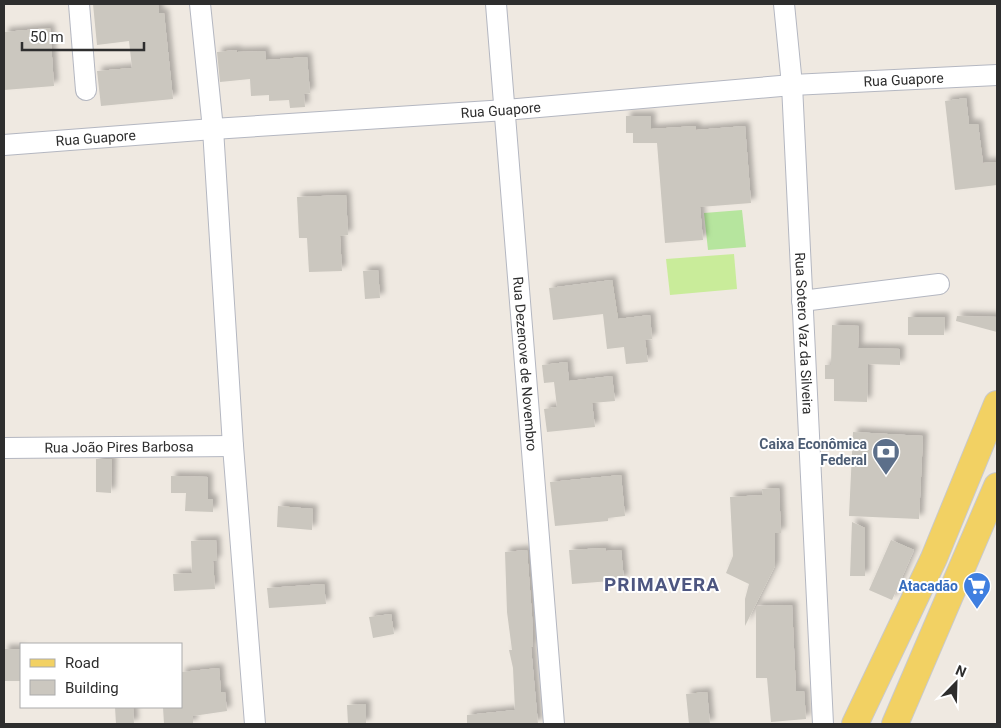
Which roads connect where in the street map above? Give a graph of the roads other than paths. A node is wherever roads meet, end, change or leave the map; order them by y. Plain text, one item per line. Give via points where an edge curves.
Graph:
1 (78, 4) edge
2 (200, 4) edge
3 (496, 4) edge
4 (784, 4) edge
5 (997, 74) edge
6 (792, 85) junction
7 (86, 90) dead end
8 (506, 110) junction
9 (213, 129) junction
10 (4, 145) edge
11 (939, 284) dead end
12 (802, 301) junction
13 (997, 404) edge
14 (233, 446) junction
15 (4, 448) edge
16 (997, 486) edge
17 (255, 724) edge
18 (554, 724) edge
19 (823, 724) edge
20 (855, 724) edge
21 (895, 724) edge

1 - 7 street
2 - 9 street
3 - 8 street, Rua Dezenove de Novembro
4 - 6 street, Rua Sotero Vaz da Silveira
5 - 6 street, Rua Guapore
6 - 8 street, Rua Guapore
6 - 12 street, Rua Sotero Vaz da Silveira
8 - 9 street, Rua Guapore
8 - 18 street, Rua Dezenove de Novembro
9 - 10 street, Rua Guapore
9 - 14 street
11 - 12 street
12 - 19 street, Rua Sotero Vaz da Silveira
13 - 20 main road via 934,558
14 - 15 street, Rua João Pires Barbosa
14 - 17 street
16 - 21 main road

